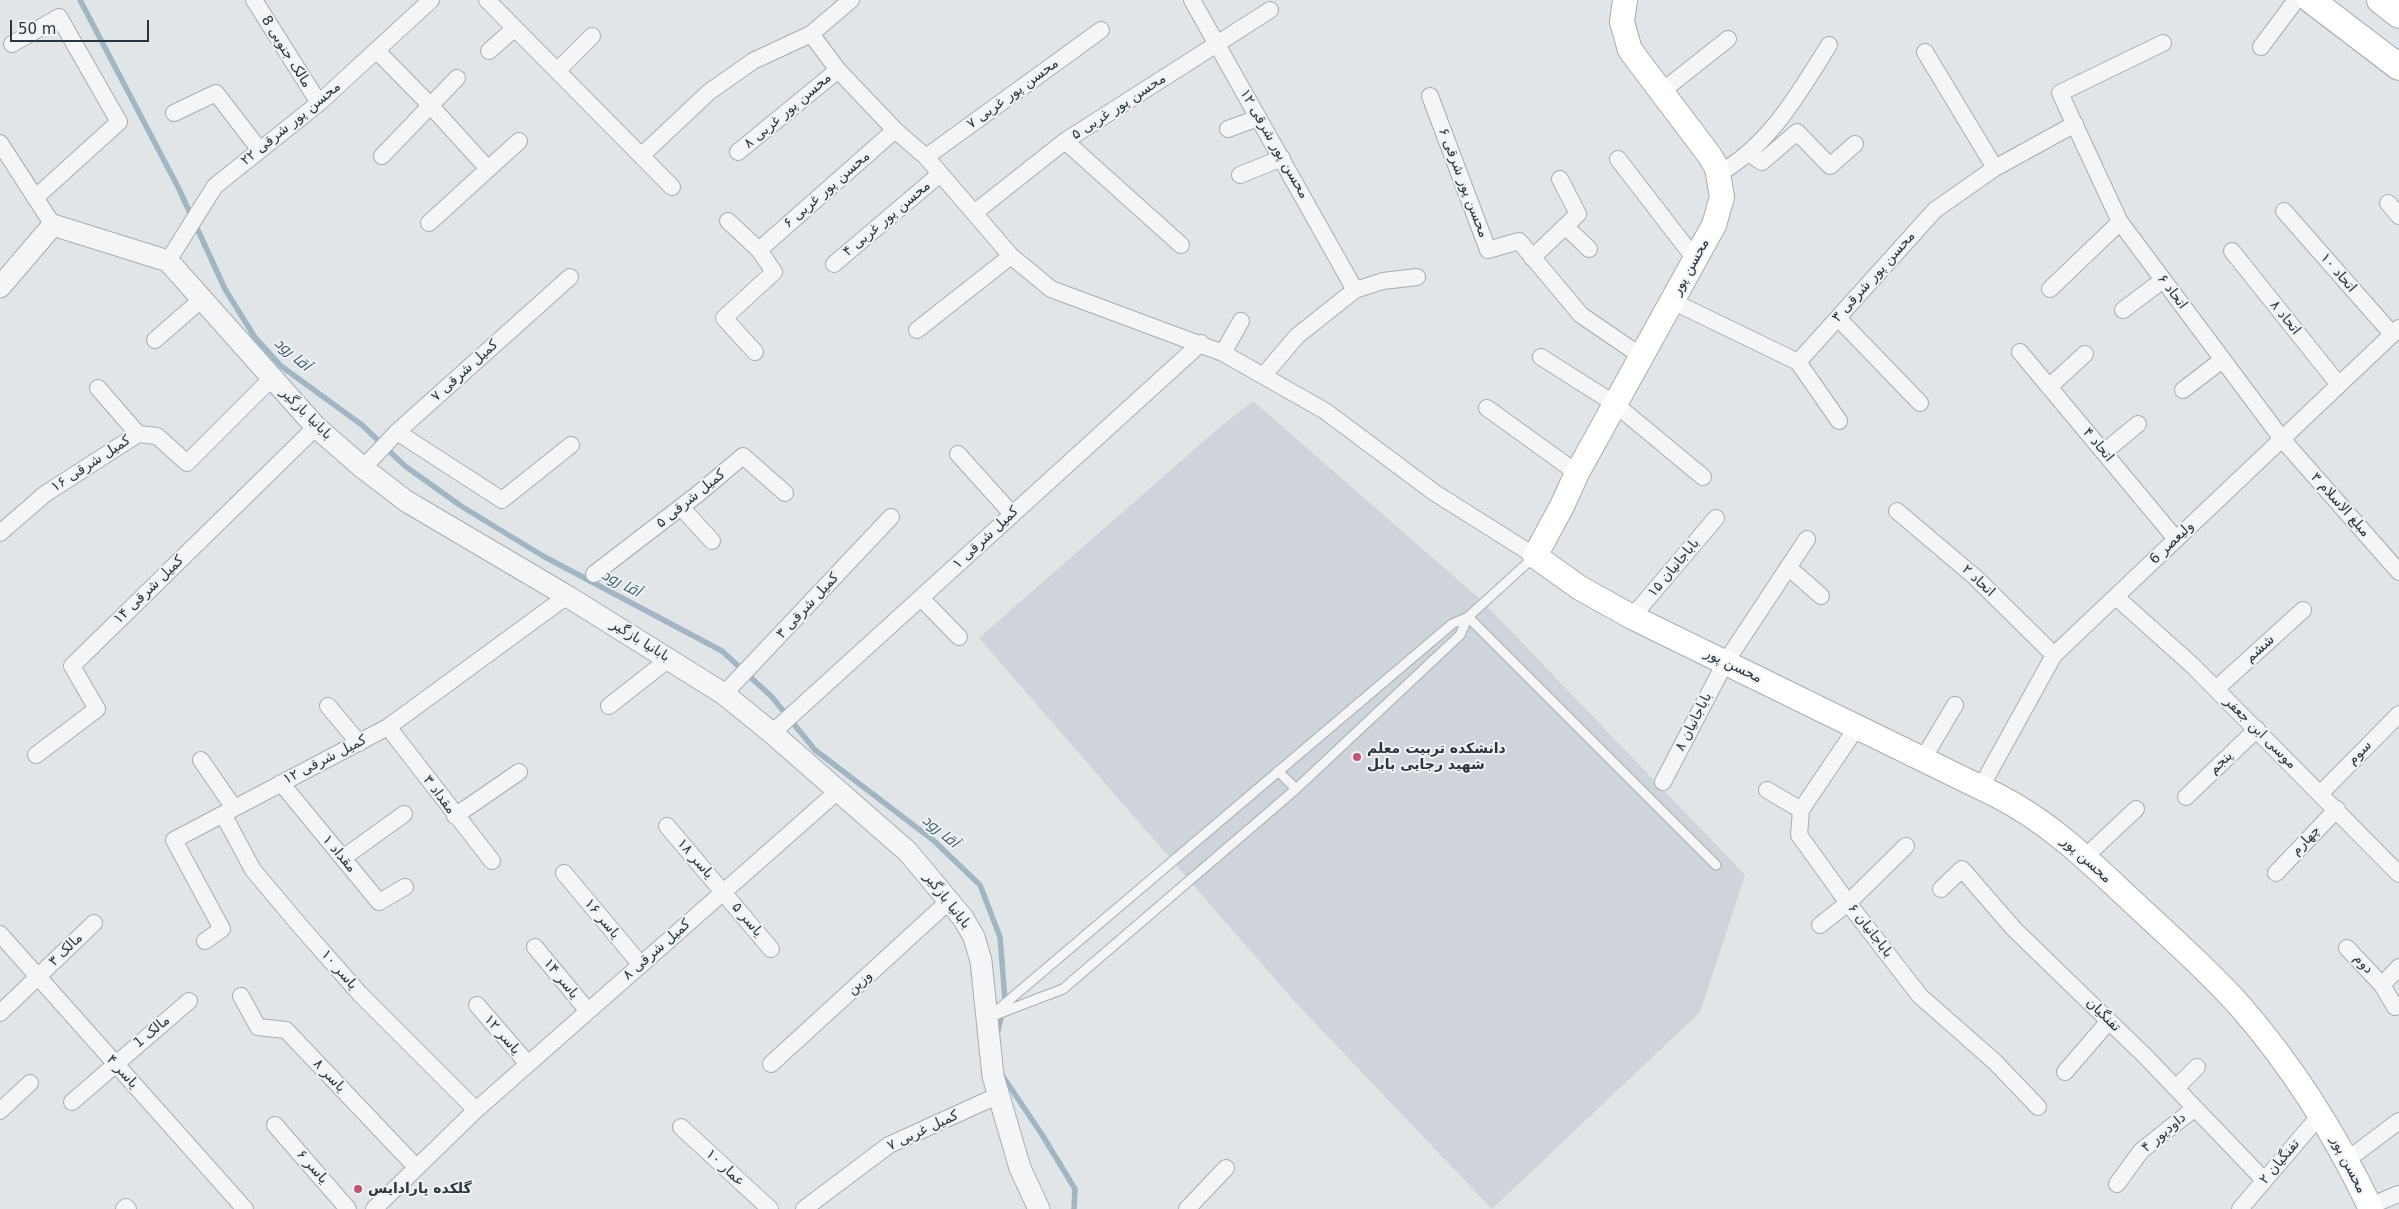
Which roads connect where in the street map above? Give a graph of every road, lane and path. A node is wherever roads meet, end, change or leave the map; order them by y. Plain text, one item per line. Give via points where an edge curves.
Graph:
1 (254, 0) edge
2 (431, 0) edge
3 (487, 0) edge
4 (851, 0) edge
5 (1192, 0) edge
6 (2296, 0) edge
7 (2311, 0) edge
8 (2380, 0) edge
9 (1622, 3) edge
10 (1270, 10) dead end
11 (2399, 14) edge
12 (515, 28) junction
13 (1101, 30) dead end
14 (811, 34) junction
15 (592, 36) dead end
16 (1728, 39) dead end
17 (2163, 43) dead end
18 (12, 44) dead end
19 (1218, 44) junction
20 (1829, 45) dead end
21 (2261, 47) dead end
22 (377, 51) junction
23 (489, 51) dead end
24 (1926, 52) dead end
25 (2399, 67) edge
26 (838, 70) junction
27 (557, 71) junction
28 (457, 78) dead end
29 (1661, 92) junction
30 (1430, 96) dead end
31 (318, 103) junction
32 (430, 105) junction
33 (174, 114) dead end
34 (1258, 118) junction
35 (2075, 124) junction
36 (1228, 129) dead end
37 (895, 130) junction
38 (519, 141) dead end
39 (1065, 141) junction
40 (0, 143) edge
41 (1855, 144) dead end
42 (259, 149) junction
43 (738, 152) dead end
44 (1750, 154) junction
45 (382, 156) dead end
46 (641, 156) junction
47 (926, 157) junction
48 (5, 158) edge
49 (1282, 158) junction
50 (1618, 158) dead end
51 (1995, 168) junction
52 (488, 169) junction
53 (940, 174) junction
54 (1718, 174) junction
55 (1240, 175) dead end
56 (1560, 179) dead end
57 (672, 188) dead end
58 (35, 198) junction
59 (2388, 203) dead end
60 (2284, 211) dead end
61 (974, 213) junction
62 (2399, 216) edge
63 (728, 221) dead end
64 (2120, 222) junction
65 (429, 223) dead end
66 (53, 225) junction
67 (1565, 226) junction
68 (1181, 245) dead end
69 (1589, 249) dead end
70 (759, 250) junction
71 (2232, 251) dead end
72 (1011, 256) junction
73 (1532, 258) junction
74 (1695, 259) junction
75 (168, 261) junction
76 (834, 264) dead end
77 (570, 277) dead end
78 (1417, 277) dead end
79 (2163, 280) junction
80 (0, 287) edge
81 (1356, 290) junction
82 (2050, 290) dead end
83 (202, 299) junction
84 (1672, 301) junction
85 (2123, 310) dead end
86 (1838, 318) junction
87 (1241, 322) dead end
88 (918, 330) dead end
89 (2395, 331) edge
90 (155, 340) dead end
91 (1201, 344) junction
92 (755, 352) dead end
93 (2020, 352) dead end
94 (1223, 353) junction
95 (2085, 354) dead end
96 (1641, 356) junction
97 (1541, 357) dead end
98 (2222, 360) junction
99 (1798, 362) junction
100 (1263, 376) junction
101 (272, 378) junction
102 (2339, 385) junction
103 (2049, 387) junction
104 (98, 388) dead end
105 (2183, 390) dead end
106 (1920, 403) dead end
107 (1615, 404) junction
108 (1487, 408) dead end
109 (1839, 421) dead end
110 (2138, 424) dead end
111 (316, 427) junction
112 (138, 434) junction
113 (392, 437) junction
114 (2282, 439) junction
115 (570, 445) dead end
116 (2104, 452) junction
117 (958, 454) dead end
118 (370, 460) junction
119 (1576, 473) junction
120 (1703, 477) dead end
121 (785, 493) dead end
122 (681, 507) junction
123 (1897, 511) dead end
124 (1012, 514) junction
125 (891, 517) dead end
126 (1716, 518) dead end
127 (0, 534) edge
128 (1807, 539) dead end
129 (2176, 539) junction
130 (712, 541) dead end
131 (1535, 556) junction
132 (2396, 561) edge
133 (1788, 567) junction
134 (594, 574) dead end
135 (567, 596) junction
136 (1821, 596) dead end
137 (2116, 597) junction
138 (921, 598) junction
139 (2303, 610) dead end
140 (1468, 617) junction
141 (1632, 617) junction
142 (959, 637) dead end
143 (2054, 655) junction
144 (669, 658) junction
145 (1725, 662) junction
146 (2216, 689) junction
147 (724, 694) junction
148 (1955, 705) dead end
149 (328, 706) dead end
150 (609, 706) dead end
151 (2399, 714) edge
152 (1857, 727) junction
153 (388, 728) junction
154 (2256, 729) junction
155 (772, 733) junction
156 (359, 744) junction
157 (36, 755) dead end
158 (1923, 759) junction
159 (201, 760) dead end
160 (1278, 771) junction
161 (519, 772) dead end
162 (1663, 782) dead end
163 (281, 783) junction
164 (1981, 787) junction
165 (1296, 789) junction
166 (1767, 790) dead end
167 (838, 791) junction
168 (2321, 793) junction
169 (2186, 797) dead end
170 (2136, 809) dead end
171 (2337, 809) junction
172 (1801, 810) junction
173 (229, 811) junction
174 (404, 814) dead end
175 (455, 816) junction
176 (667, 826) dead end
177 (1906, 846) dead end
178 (2085, 857) junction
179 (342, 858) junction
180 (492, 861) dead end
181 (1716, 866) dead end
182 (564, 873) dead end
183 (2276, 873) dead end
184 (2399, 874) edge
185 (405, 887) dead end
186 (1942, 888) dead end
187 (724, 892) junction
188 (949, 901) junction
189 (1848, 903) junction
190 (94, 923) dead end
191 (1820, 925) dead end
192 (0, 934) edge
193 (205, 942) dead end
194 (535, 947) dead end
195 (2347, 948) dead end
196 (771, 949) dead end
197 (640, 965) junction
198 (2399, 967) edge
199 (38, 977) junction
200 (2382, 984) junction
201 (241, 996) dead end
202 (189, 1001) dead end
203 (477, 1005) dead end
204 (2395, 1007) dead end
205 (588, 1011) junction
206 (0, 1013) edge
207 (988, 1018) junction
208 (2109, 1021) junction
209 (115, 1064) junction
210 (528, 1064) junction
211 (771, 1064) dead end
212 (2197, 1066) dead end
213 (2065, 1072) dead end
214 (30, 1083) dead end
215 (2176, 1088) junction
216 (998, 1095) junction
217 (72, 1102) dead end
218 (2038, 1107) dead end
219 (2195, 1108) junction
220 (476, 1110) junction
221 (0, 1111) edge
222 (2321, 1114) junction
223 (2399, 1121) edge
224 (275, 1125) dead end
225 (681, 1128) dead end
226 (2347, 1160) junction
227 (416, 1167) junction
228 (1226, 1168) dead end
229 (2264, 1180) junction
230 (2117, 1184) dead end
231 (2398, 1194) edge
232 (2370, 1208) edge
233 (245, 1209) edge
234 (348, 1209) edge
235 (374, 1209) edge
236 (770, 1209) edge
237 (804, 1209) edge
238 (1039, 1209) edge
239 (1187, 1209) edge
240 (2240, 1209) edge

1 - 31 street, مالک جنوبی 8
2 - 22 street, محسن پور شرقی ۲۲
3 - 12 street
4 - 14 street
5 - 19 street, محسن پور شرقی ۱۲
6 - 21 street
7 - 25 main road
8 - 11 main road
9 - 29 main road, محسن پور via 1630,50
10 - 19 street, محسن پور غربی ۵
12 - 23 street
12 - 27 street
13 - 47 street, محسن پور غربی ۷
14 - 26 street
14 - 46 street via 753,61 710,92
15 - 27 street
16 - 29 street
17 - 35 street, اتحاد ۶ via 2060,93
18 - 58 street via 59,17 118,122
19 - 34 street, محسن پور شرقی ۱۲
19 - 39 street, محسن پور غربی ۵
20 - 44 street via 1788,111
22 - 31 street, محسن پور شرقی ۲۲
22 - 32 street
24 - 51 street
26 - 37 street
26 - 43 street, محسن پور غربی ۸
27 - 46 street
28 - 32 street
29 - 54 main road, محسن پور via 1710,156
30 - 73 street, محسن پور شرقی ۶ via 1488,250 1519,241
31 - 42 street, محسن پور شرقی ۲۲
32 - 45 street
32 - 52 street
33 - 42 street via 216,92
34 - 36 street
34 - 49 street, محسن پور شرقی ۱۲
35 - 51 street, محسن پور شرقی ۳
35 - 64 street, اتحاد ۶
37 - 47 street
37 - 70 street, محسن پور غربی ۶
38 - 52 street
39 - 61 street, محسن پور غربی ۵
39 - 68 street
40 - 48 street
41 - 44 street via 1830,166 1797,132 1762,162
42 - 75 street, محسن پور شرقی ۲۲ via 216,186
44 - 54 street
46 - 57 street
47 - 53 street
48 - 58 street
49 - 55 street
49 - 81 street, محسن پور شرقی ۱۲
50 - 74 street
51 - 86 street, محسن پور شرقی ۳ via 1935,210
52 - 65 street
53 - 61 street
53 - 76 street, محسن پور غربی ۴
54 - 74 main road, محسن پور via 1722,197 1719,211
56 - 67 street via 1578,214
58 - 66 street
59 - 62 street
60 - 89 street, اتحاد ۱۰
61 - 72 street
63 - 70 street
64 - 79 street, اتحاد ۶
64 - 82 street
66 - 75 street
66 - 80 street
67 - 69 street
67 - 73 street
70 - 92 street via 774,272 724,318
71 - 102 street, اتحاد ۸
72 - 88 street
72 - 91 street via 1051,289
73 - 96 street, محسن پور شرقی ۶ via 1581,315
74 - 84 main road, محسن پور
75 - 83 street, بابانیا بازگیر
77 - 113 street, کمیل شرقی ۷
78 - 81 street via 1383,281
79 - 85 street
79 - 98 street, اتحاد ۶
81 - 100 street via 1297,336
83 - 90 street
83 - 101 street, بابانیا بازگیر
84 - 96 main road, محسن پور
84 - 99 street
86 - 99 street, محسن پور شرقی ۳
86 - 106 street
87 - 94 street
89 - 102 street, ولیعصر 6
91 - 94 street
91 - 124 street, کمیل شرقی ۱
93 - 103 street, اتحاد ۴
94 - 100 street
95 - 103 street
96 - 107 main road, محسن پور
97 - 107 street
98 - 105 street
98 - 114 street, اتحاد ۶
99 - 109 street
100 - 131 street via 1325,411 1434,493
101 - 111 street, بابانیا بازگیر
101 - 112 street, کمیل شرقی ۱۶ via 187,463 157,436
102 - 114 street, ولیعصر 6
103 - 116 street, اتحاد ۴
104 - 112 street
107 - 119 main road, محسن پور
107 - 120 street
108 - 119 street
110 - 116 street
111 - 118 street, بابانیا بازگیر
111 - 157 street, کمیل شرقی ۱۴ via 72,666 97,709
112 - 127 street, کمیل شرقی ۱۶ via 45,494
113 - 115 street via 502,500
113 - 118 street, کمیل شرقی ۷
114 - 129 street, ولیعصر 6
114 - 132 street, مبلغ الاسلام ۳
116 - 129 street, اتحاد ۴
117 - 124 street
118 - 135 street, بابانیا بازگیر via 406,501
119 - 131 main road, محسن پور
121 - 122 street, کمیل شرقی ۵ via 743,456
122 - 130 street
122 - 134 street, کمیل شرقی ۵
123 - 143 street, اتحاد ۲ via 1975,577
124 - 138 street, کمیل شرقی ۱
125 - 147 street, کمیل شرقی ۳
126 - 141 street, باباجانیان ۱۵
128 - 133 street, باباجانیان ۸
129 - 137 street, ولیعصر 6
131 - 140 lane
131 - 141 main road, محسن پور via 1574,584
133 - 136 street
133 - 145 street, باباجانیان ۸
135 - 144 street, بابانیا بازگیر
135 - 153 street, کمیل شرقی ۱۲
137 - 143 street, ولیعصر 6
137 - 146 street, موسی ابن جعفر
138 - 142 street
138 - 155 street, کمیل شرقی ۱
139 - 146 street, ششم
140 - 160 lane via 1452,624
140 - 165 lane via 1460,634
140 - 181 lane
141 - 145 main road, محسن پور
143 - 164 street, ولیعصر 6
144 - 147 street, بابانیا بازگیر
144 - 150 street
145 - 152 main road, محسن پور
145 - 162 street, باباجانیان ۸
146 - 154 street, موسی ابن جعفر
147 - 155 street, بابانیا بازگیر
148 - 158 street
149 - 156 street
151 - 168 street, سوم
152 - 158 main road, محسن پور
152 - 172 street, باباجانیان ۶
153 - 156 street, کمیل شرقی ۱۲
153 - 175 street, مقداد ۳
154 - 168 street, موسی ابن جعفر
154 - 169 street, پنجم
155 - 167 street, بابانیا بازگیر
156 - 163 street, کمیل شرقی ۱۲
158 - 164 main road, محسن پور
159 - 173 street, یاسر ۱۰
160 - 165 lane
160 - 207 lane
161 - 175 street
163 - 173 street, کمیل شرقی ۱۲
163 - 179 street, مقداد ۱
164 - 178 main road, محسن پور via 2033,815
165 - 207 lane via 1063,989
166 - 172 street
167 - 187 street, کمیل شرقی ۸
167 - 188 street, بابانیا بازگیر via 908,852
168 - 171 street, موسی ابن جعفر
170 - 178 street
171 - 183 street, چهارم
171 - 184 street, موسی ابن جعفر
172 - 189 street, باباجانیان ۶ via 1799,835
173 - 193 street, کمیل شرقی ۱۲ via 174,840 222,929
173 - 220 street, یاسر ۱۰ via 253,870 360,994
174 - 179 street
175 - 180 street, مقداد ۳
176 - 187 street, یاسر ۱۸
177 - 189 street
178 - 222 main road, محسن پور via 2240,1006 2276,1049
179 - 185 street, مقداد ۱ via 379,902
182 - 197 street, یاسر ۱۶
186 - 208 street, تفنگیان via 1962,869 2014,929
187 - 196 street, یاسر ۵
187 - 197 street, کمیل شرقی ۸
188 - 207 street, بابانیا بازگیر via 974,937 981,961
188 - 211 street, وزین
189 - 191 street
189 - 218 street, باباجانیان ۶ via 1920,996 1995,1062
190 - 199 street, مالک ۳
192 - 199 street, یاسر ۴
194 - 205 street, یاسر ۱۴
195 - 200 street, دوم
197 - 205 street, کمیل شرقی ۸
198 - 200 street, دوم
199 - 206 street, مالک ۳
199 - 209 street, یاسر ۴
200 - 204 street
201 - 227 street, یاسر ۸ via 258,1027 286,1030
202 - 209 street, مالک 1
203 - 210 street, یاسر ۱۲
205 - 210 street, کمیل شرقی ۸
207 - 216 street, بابانیا بازگیر via 993,1076
208 - 213 street
208 - 215 street, تفنگیان
209 - 217 street, مالک 1
209 - 233 street, یاسر ۴
210 - 220 street, کمیل شرقی ۸
212 - 215 street
214 - 221 street
215 - 219 street, تفنگیان
216 - 237 street, کمیل غربی ۷ via 889,1145
216 - 238 street, بابانیا بازگیر via 1020,1168
219 - 229 street, تفنگیان
219 - 230 street, داودپور ۴ via 2141,1151
220 - 227 street, کمیل شرقی ۸
222 - 226 main road, محسن پور
222 - 229 street, تفنگیان ۲
223 - 226 street
224 - 234 street, یاسر ۶
225 - 236 street, عمار ۱۰
226 - 232 main road, محسن پور
227 - 235 street, کمیل شرقی ۸
228 - 239 street
229 - 240 street, تفنگیان ۲
231 - 232 street

